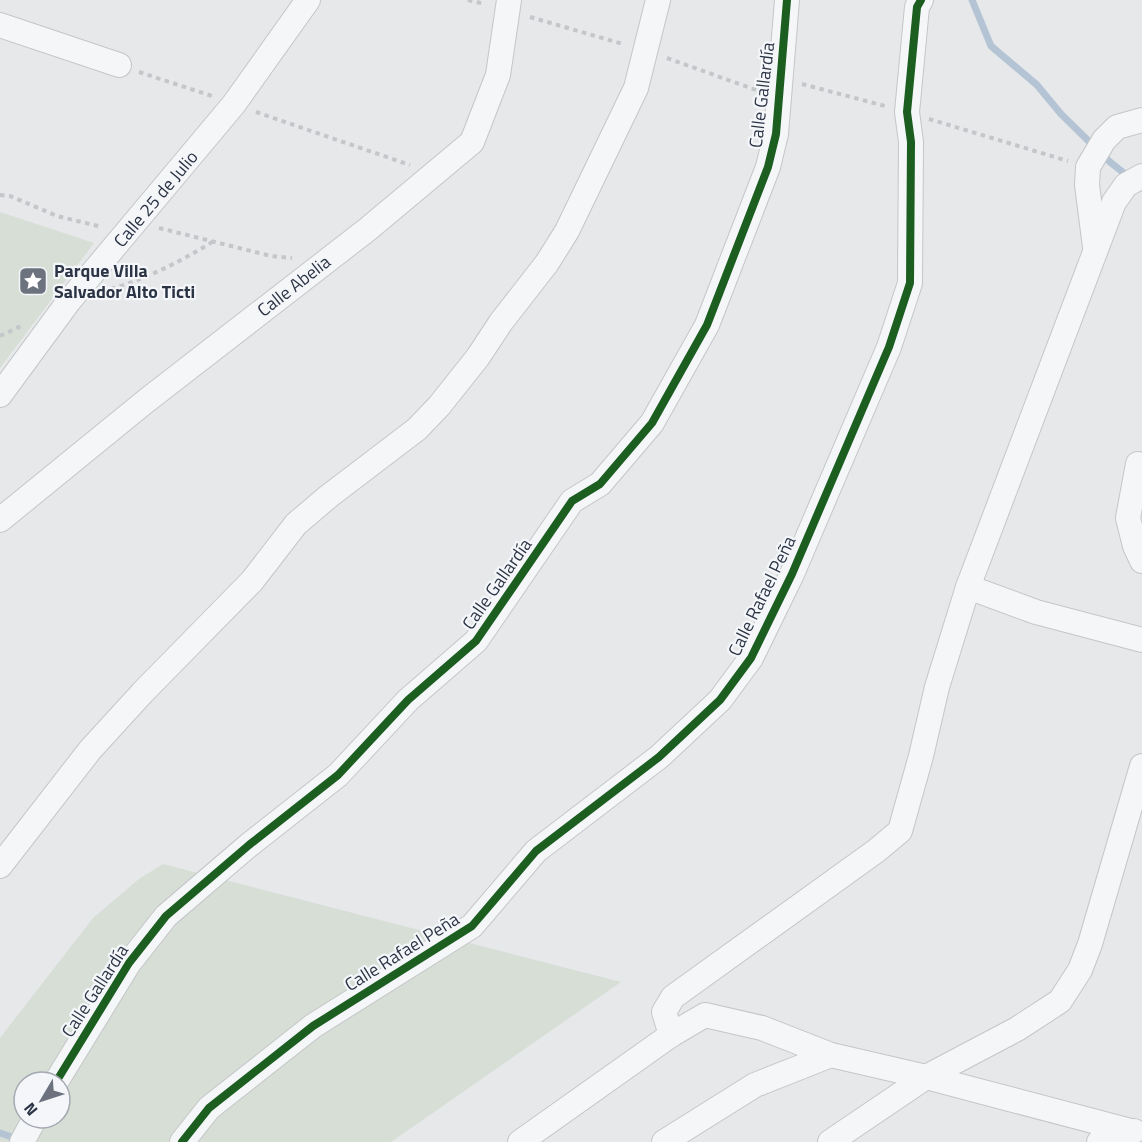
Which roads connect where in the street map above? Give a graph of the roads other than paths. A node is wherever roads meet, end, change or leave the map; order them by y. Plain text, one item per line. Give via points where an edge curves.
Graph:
1 (308, 0) edge
2 (509, 0) edge
3 (658, 0) edge
4 (787, 0) edge
5 (921, 0) edge
6 (0, 25) edge
7 (119, 65) road end
8 (1142, 120) edge
9 (1142, 176) edge
10 (1096, 252) junction
11 (0, 395) edge
12 (1138, 464) dead end
13 (0, 520) edge
14 (1142, 561) edge
15 (968, 587) junction
16 (1142, 640) edge
17 (1142, 766) edge
18 (0, 866) edge
19 (671, 1035) junction
20 (831, 1055) junction
21 (63, 1070) edge
22 (926, 1077) junction
23 (1137, 1131) edge
24 (182, 1142) edge
25 (520, 1142) edge
26 (664, 1142) edge
27 (830, 1142) edge
28 (1099, 1142) edge

1 - 11 street, Calle 25 de Julio via 234,104 69,301
2 - 13 street, Calle Abelia via 498,75 472,142
3 - 18 street via 636,88 567,231 478,357 417,429 296,524 252,581 90,750
4 - 21 street, Calle Gallardía via 776,134 768,167 707,326 652,423 600,484 572,501 476,641 408,700 338,775 166,916 129,963
5 - 24 street, Calle Rafael Peña via 907,112 911,142 910,283 889,347 792,574 751,658 720,700 659,757 536,851 472,926 313,1026 209,1108
6 - 7 street
8 - 10 street via 1117,127 1088,167
9 - 10 street via 1126,185 1114,202
10 - 15 street
12 - 14 street via 1128,518
15 - 16 street via 1036,612
15 - 19 street via 937,687 900,831 674,997 664,1012
17 - 22 street via 1090,944 1080,970 1060,1001 1017,1029
19 - 20 street via 705,1015 762,1028
19 - 25 street
20 - 22 street
20 - 26 street via 755,1085
22 - 23 street
22 - 27 street
23 - 28 street

